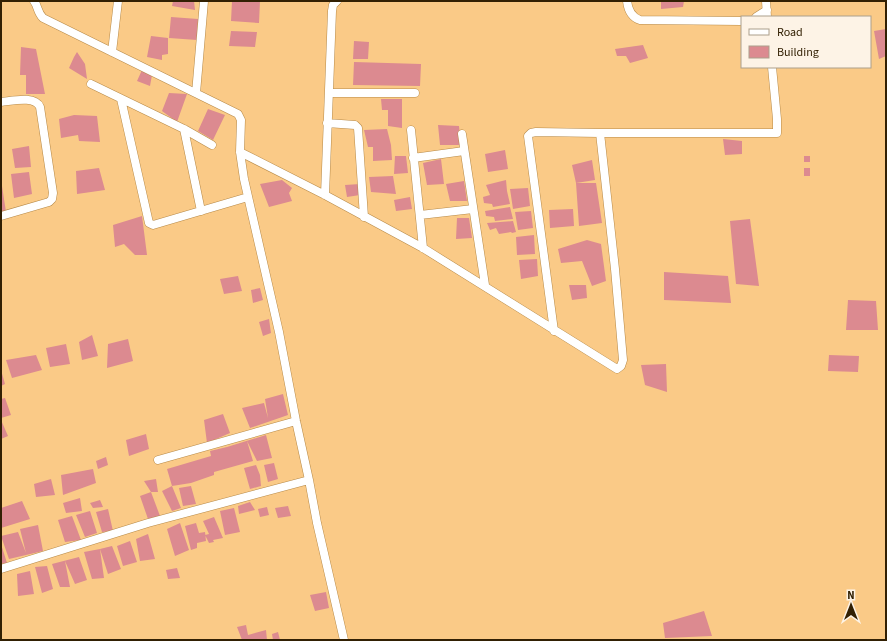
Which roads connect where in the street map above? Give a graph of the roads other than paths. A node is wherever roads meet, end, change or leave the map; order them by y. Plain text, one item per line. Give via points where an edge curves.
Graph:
1 (118, 1) edge
2 (204, 1) edge
3 (336, 1) edge
4 (627, 1) edge
5 (766, 1) edge
6 (35, 2) edge
7 (767, 14) edge
8 (741, 21) edge
9 (112, 52) junction
10 (772, 68) edge
11 (91, 84) dead end
12 (196, 93) junction
13 (328, 93) junction
14 (415, 93) dead end
15 (121, 99) junction
16 (1, 102) edge
17 (327, 122) junction
18 (184, 130) junction
19 (410, 130) dead end
20 (600, 133) junction
21 (462, 134) dead end
22 (212, 145) dead end
23 (464, 151) junction
24 (240, 152) junction
25 (413, 158) junction
26 (325, 195) junction
27 (248, 197) junction
28 (473, 209) junction
29 (201, 211) junction
30 (420, 215) junction
31 (1, 216) edge
32 (364, 217) junction
33 (423, 248) junction
34 (485, 285) junction
35 (554, 330) junction
36 (296, 420) junction
37 (158, 460) dead end
38 (309, 480) junction
39 (1, 569) edge
40 (344, 640) edge

1 - 9 street
2 - 12 street
3 - 13 street via 332,11
4 - 8 street via 631,13 640,20
5 - 7 street
6 - 9 street via 43,18
9 - 12 street
10 - 20 street via 777,133
11 - 15 street
12 - 24 street via 238,114 241,120
13 - 14 street
13 - 17 street
15 - 18 street
15 - 29 street via 149,223 153,225
16 - 31 street via 34,100 38,103 53,193 49,202
17 - 26 street
17 - 32 street via 355,124 358,128
18 - 22 street
18 - 29 street
19 - 25 street
20 - 35 street via 536,132 528,136
20 - 35 street via 616,277 623,360 621,366 617,369
21 - 23 street
23 - 25 street
23 - 28 street
24 - 26 street
24 - 27 street
25 - 30 street
26 - 32 street
27 - 29 street
27 - 36 street
28 - 30 street
28 - 34 street
30 - 33 street
32 - 33 street
33 - 34 street
34 - 35 street
36 - 37 street
36 - 38 street
38 - 39 street via 148,523
38 - 40 street

